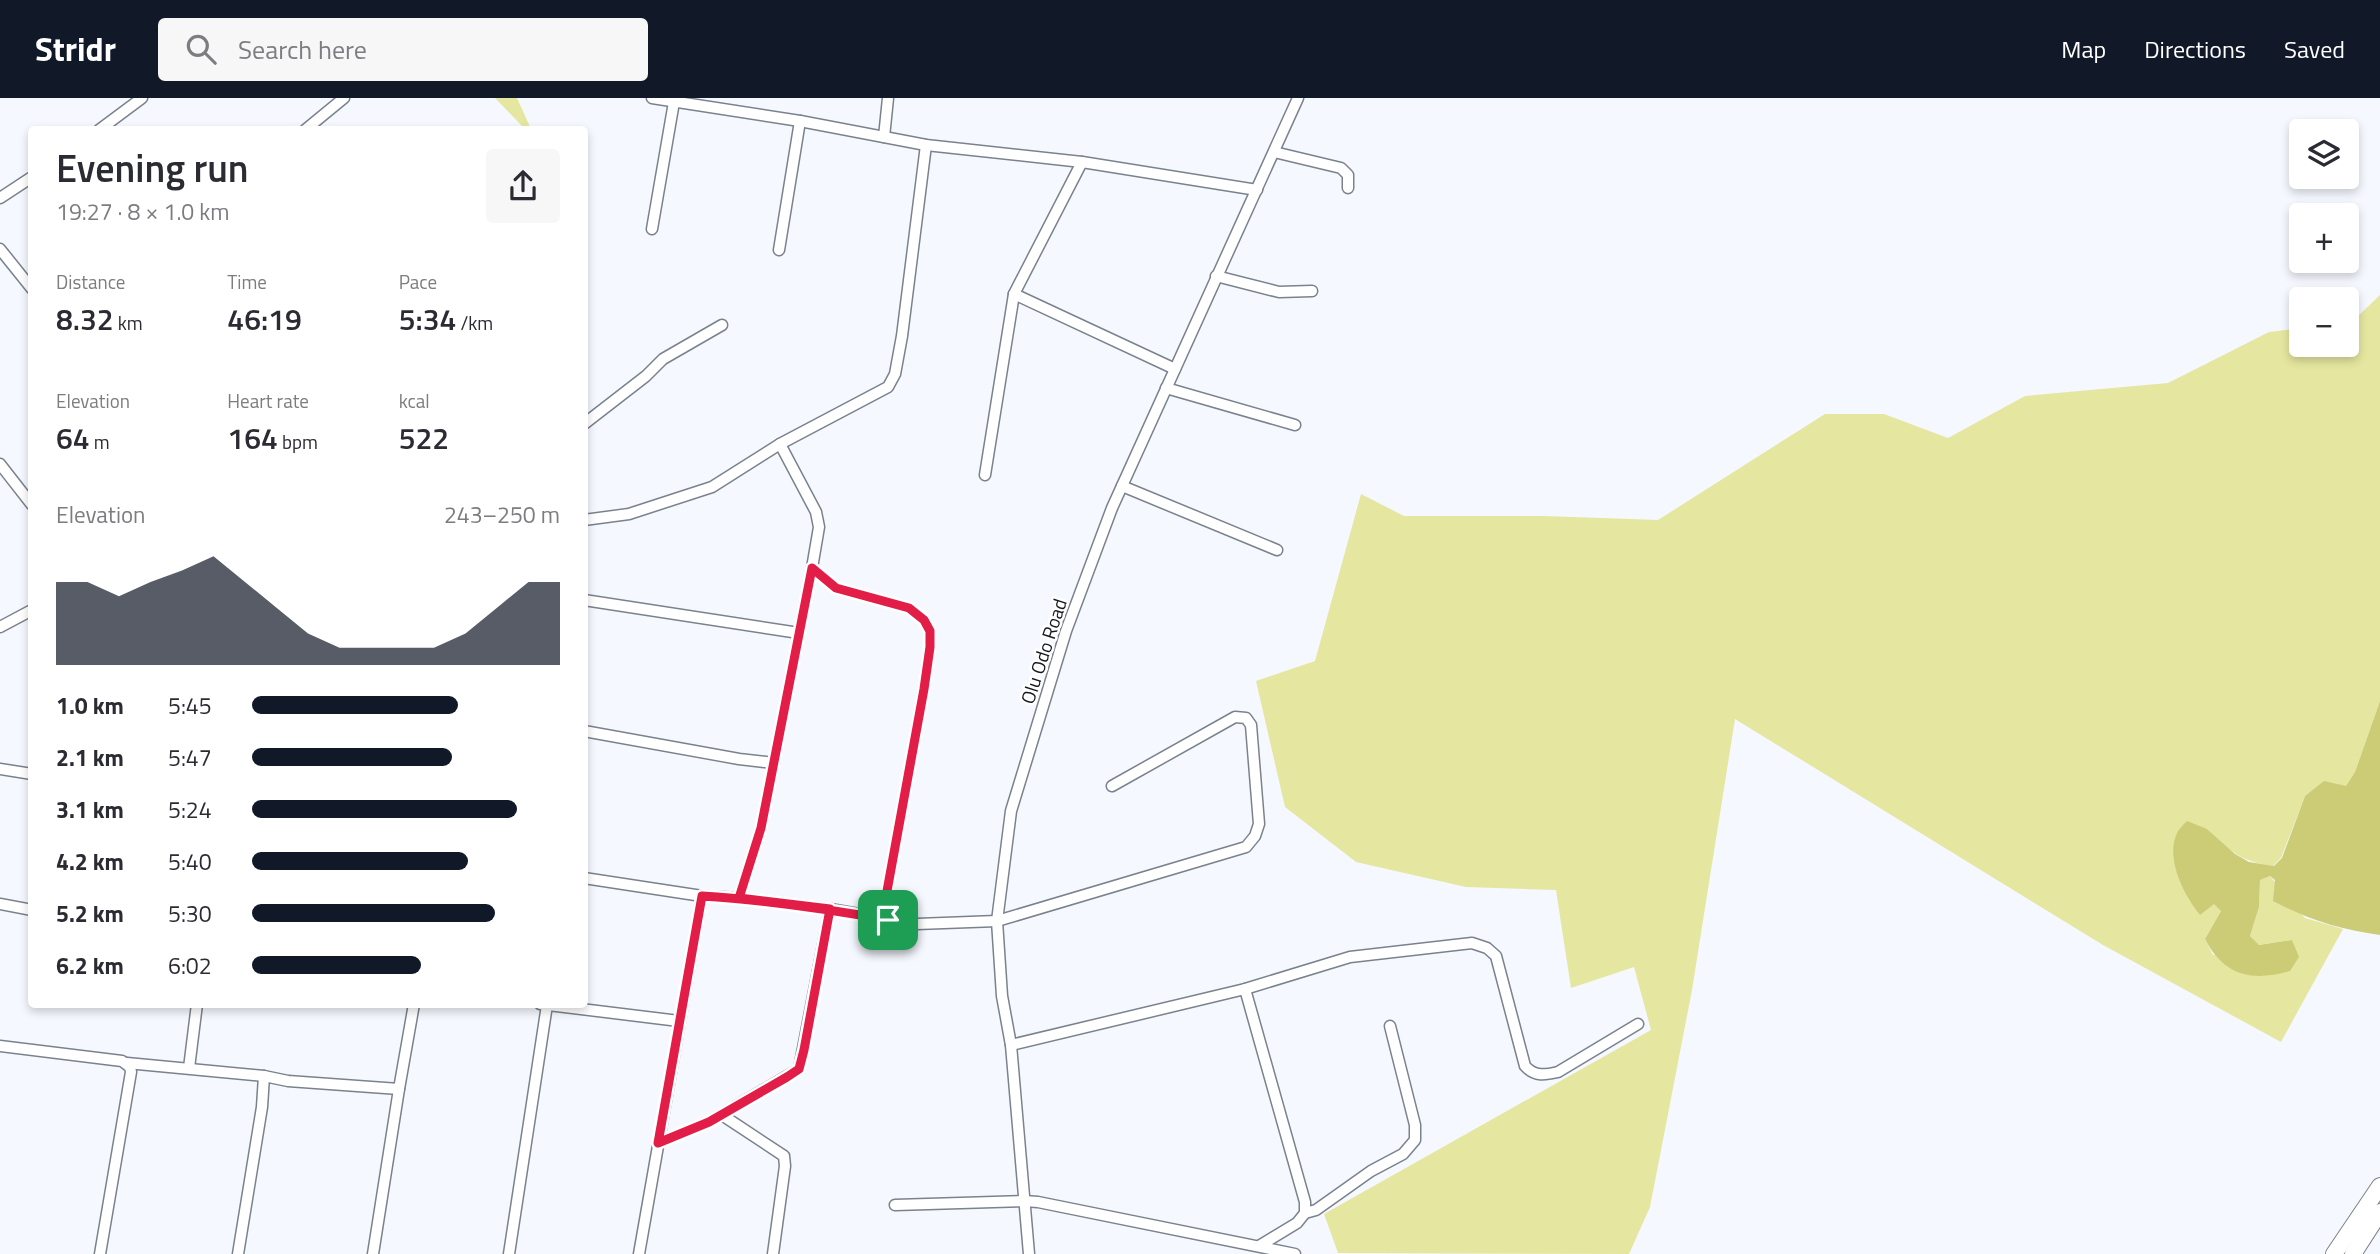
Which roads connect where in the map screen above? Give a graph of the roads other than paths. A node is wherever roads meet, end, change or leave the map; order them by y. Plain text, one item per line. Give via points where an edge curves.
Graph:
1 (142, 98) edge
2 (344, 98) edge
3 (652, 98) edge
4 (888, 98) edge
5 (1298, 98) edge
6 (674, 102) junction
7 (717, 103) edge
8 (800, 121) junction
9 (104, 126) edge
10 (310, 126) edge
11 (884, 137) junction
12 (926, 145) junction
13 (1273, 152) junction
14 (1082, 162) junction
15 (28, 180) edge
16 (1348, 188) dead end
17 (1256, 190) junction
18 (0, 198) edge
19 (652, 229) dead end
20 (0, 249) edge
21 (779, 250) dead end
22 (1216, 276) junction
23 (28, 284) edge
24 (1312, 291) dead end
25 (1014, 294) junction
26 (722, 325) dead end
27 (1175, 369) junction
28 (1167, 388) junction
29 (588, 421) edge
30 (1294, 425) dead end
31 (780, 444) junction
32 (0, 464) edge
33 (985, 475) dead end
34 (1122, 486) junction
35 (28, 500) edge
36 (588, 519) edge
37 (1277, 550) dead end
38 (812, 568) junction
39 (588, 601) edge
40 (28, 612) edge
41 (0, 627) edge
42 (799, 633) junction
43 (588, 732) edge
44 (774, 763) junction
45 (0, 769) edge
46 (28, 773) edge
47 (1112, 786) dead end
48 (588, 879) edge
49 (702, 896) junction
50 (739, 898) junction
51 (0, 904) edge
52 (28, 909) edge
53 (830, 909) junction
54 (888, 920) junction
55 (997, 921) junction
56 (1245, 989) junction
57 (196, 1008) edge
58 (413, 1008) edge
59 (547, 1008) edge
60 (572, 1008) edge
61 (679, 1021) junction
62 (1638, 1024) dead end
63 (1390, 1026) dead end
64 (1011, 1045) junction
65 (0, 1046) edge
66 (127, 1063) junction
67 (189, 1068) junction
68 (264, 1076) junction
69 (398, 1089) junction
70 (722, 1115) junction
71 (658, 1143) junction
72 (2380, 1186) edge
73 (1024, 1201) junction
74 (895, 1205) dead end
75 (2380, 1212) edge
76 (1305, 1213) junction
77 (1259, 1246) junction
78 (2356, 1253) edge
79 (100, 1254) edge
80 (238, 1254) edge
81 (373, 1254) edge
82 (509, 1254) edge
83 (639, 1254) edge
84 (773, 1254) edge
85 (1029, 1254) edge
86 (1295, 1254) edge
87 (2334, 1254) edge

1 - 9 street
2 - 10 street
3 - 6 street
4 - 11 street
5 - 13 street, Olu Odo Road
6 - 7 street
6 - 19 street
7 - 8 street
8 - 11 street
8 - 21 street
11 - 12 street
12 - 14 street
12 - 31 street via 895,374 888,387
13 - 16 street via 1341,168 1348,175
13 - 17 street, Olu Odo Road
14 - 17 street
14 - 25 street
15 - 18 street
17 - 22 street, Olu Odo Road
20 - 23 street
22 - 24 street via 1279,292
22 - 27 street, Olu Odo Road
25 - 27 street
25 - 33 street
26 - 29 street via 663,359
27 - 28 street, Olu Odo Road
28 - 30 street
28 - 34 street, Olu Odo Road
31 - 36 street via 712,488 629,514
31 - 38 street via 820,527
32 - 35 street
34 - 37 street
34 - 55 street, Olu Odo Road via 1066,631 1011,811
38 - 42 street
38 - 54 street via 836,588 909,608 930,631 924,689 888,877
39 - 42 street
40 - 41 street
42 - 44 street
43 - 44 street
44 - 50 street via 761,828
45 - 46 street
47 - 55 street via 1235,717 1246,718 1251,725 1259,824 1246,847
48 - 49 street
49 - 50 street
49 - 61 street
50 - 53 street
51 - 52 street
53 - 54 street
53 - 70 street via 799,1069
54 - 55 street via 917,924
55 - 64 street, Olu Odo Road
56 - 62 street via 1350,957 1472,943 1496,956 1525,1066 1532,1073 1558,1072
56 - 64 street
56 - 76 street
57 - 67 street
58 - 69 street
59 - 82 street
60 - 61 street
61 - 71 street
63 - 76 street via 1415,1140 1403,1154
64 - 73 street, Olu Odo Road
65 - 66 street
66 - 67 street
66 - 79 street via 131,1072
67 - 68 street
68 - 69 street
68 - 80 street
69 - 81 street
70 - 71 street
70 - 84 street via 784,1156
71 - 83 street
72 - 87 main road
73 - 74 street
73 - 77 street
73 - 85 street, Olu Odo Road
75 - 78 main road
76 - 77 street
77 - 86 street

